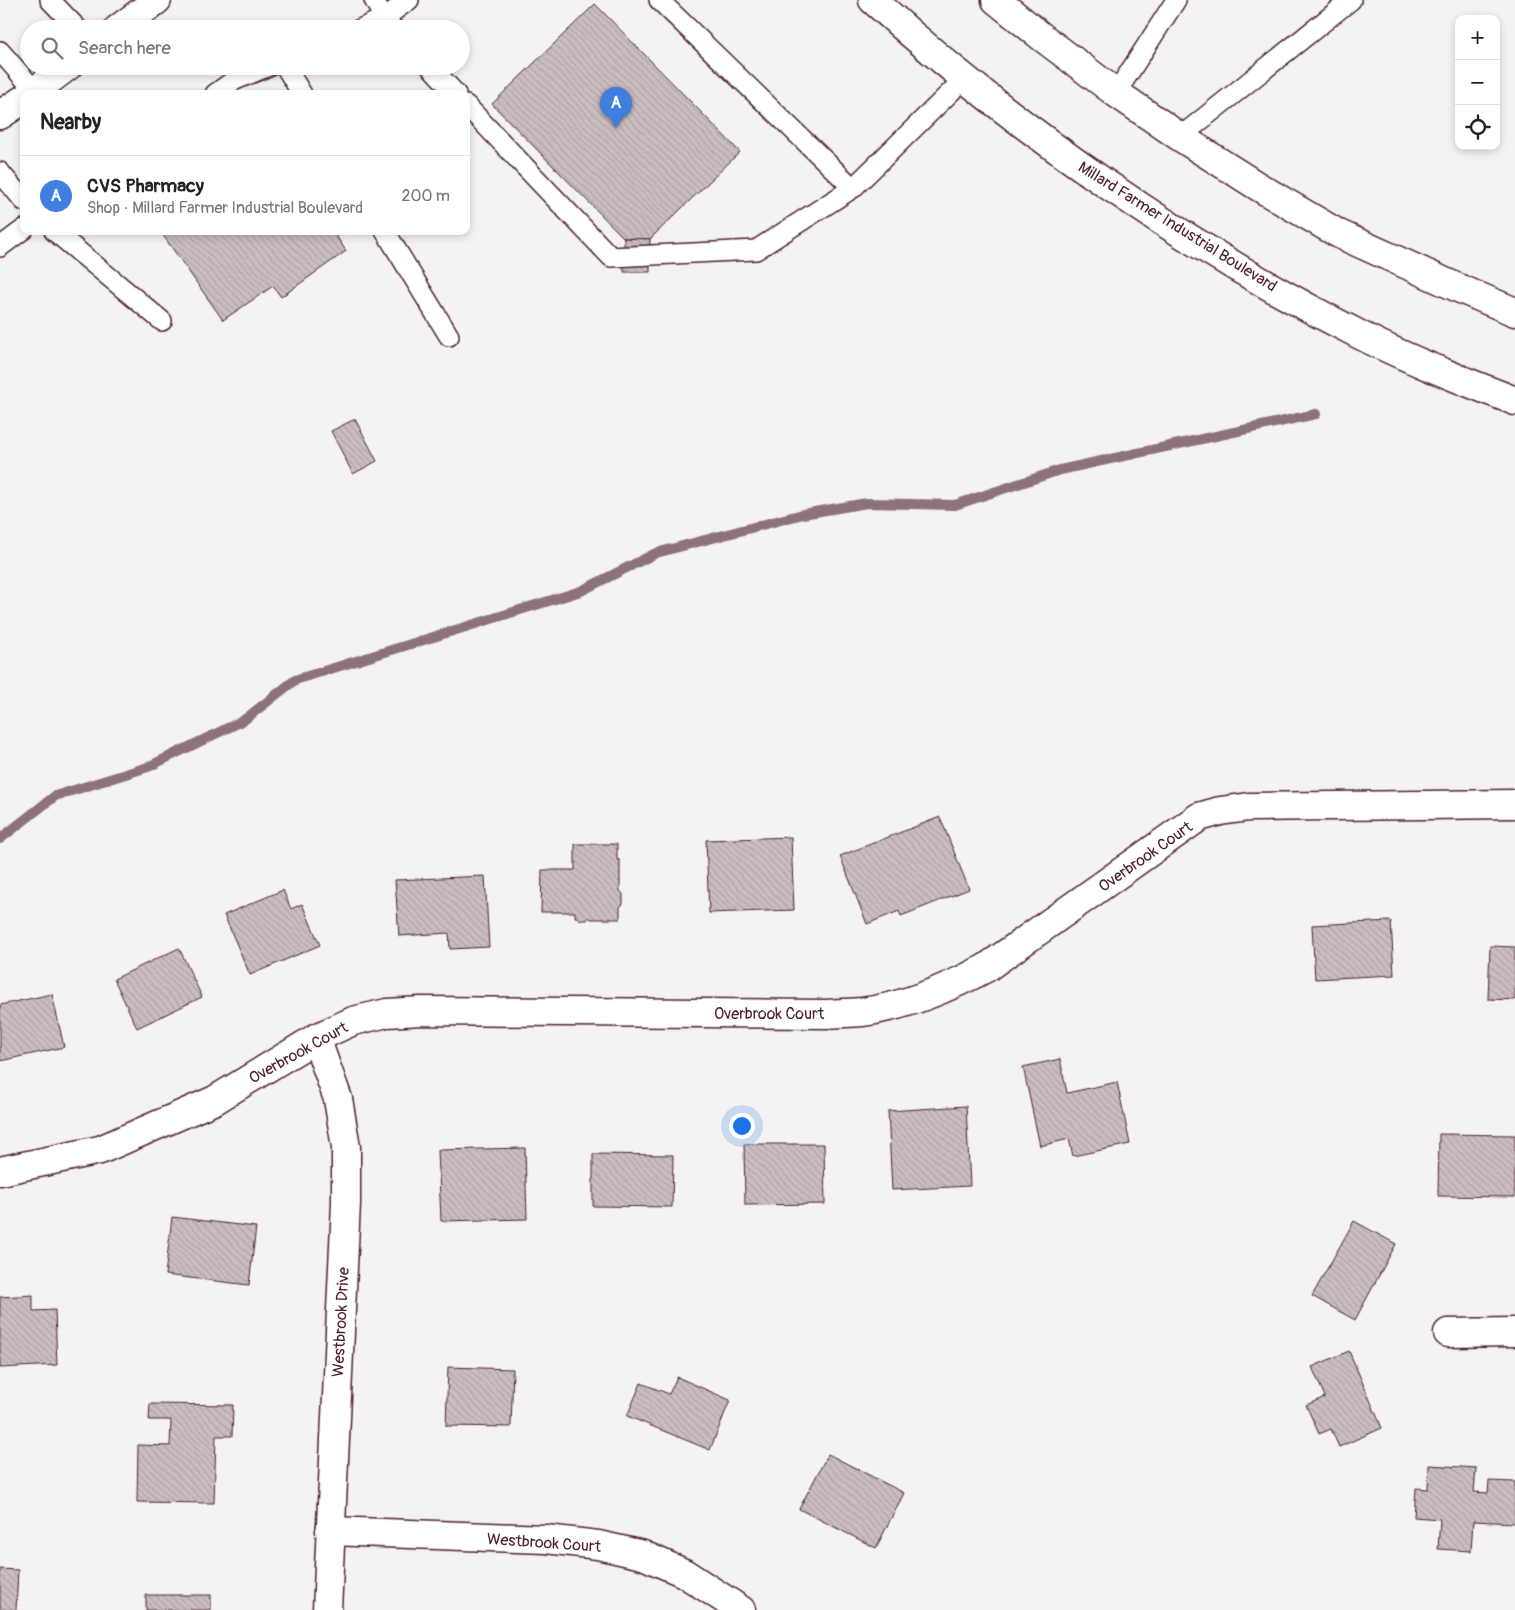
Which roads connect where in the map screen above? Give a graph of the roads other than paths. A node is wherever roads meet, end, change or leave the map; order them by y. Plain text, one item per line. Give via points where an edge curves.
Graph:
1 (50, 0) edge
2 (156, 0) edge
3 (374, 0) edge
4 (409, 0) edge
5 (659, 0) edge
6 (873, 0) edge
7 (996, 0) edge
8 (1176, 0) edge
9 (1351, 0) edge
10 (69, 20) edge
11 (130, 20) edge
12 (386, 20) edge
13 (392, 20) edge
14 (0, 51) edge
15 (56, 75) edge
16 (247, 75) edge
17 (290, 75) edge
18 (438, 75) edge
19 (965, 78) junction
20 (27, 90) edge
21 (37, 90) edge
22 (221, 90) edge
23 (300, 90) edge
24 (452, 90) edge
25 (1116, 93) junction
26 (20, 102) edge
27 (470, 109) edge
28 (0, 115) edge
29 (1180, 137) junction
30 (0, 172) edge
31 (854, 188) junction
32 (20, 196) edge
33 (20, 232) edge
34 (59, 235) edge
35 (387, 235) edge
36 (0, 247) edge
37 (1515, 312) edge
38 (162, 321) dead end
39 (449, 336) dead end
40 (1515, 401) edge
41 (1515, 804) edge
42 (316, 1038) junction
43 (0, 1171) edge
44 (1515, 1332) edge
45 (1448, 1333) dead end
46 (330, 1531) junction
47 (327, 1610) edge
48 (741, 1610) edge

1 - 10 lane
2 - 11 street
3 - 12 lane
4 - 13 lane
5 - 31 lane
6 - 19 street, Millard Farmer Industrial Boulevard
7 - 25 street
8 - 25 lane
9 - 29 lane
14 - 20 lane
15 - 21 street
16 - 22 lane
17 - 23 lane
18 - 24 lane
19 - 31 lane
19 - 40 street, Millard Farmer Industrial Boulevard via 1119,192 1281,292 1365,337
25 - 29 street
26 - 28 street
27 - 31 lane via 611,257 756,250
29 - 37 street via 1339,234
30 - 32 lane
33 - 36 lane
34 - 38 lane
35 - 39 lane
41 - 42 street, Overbrook Court via 1249,807 1199,817 986,968 955,984 894,1006 827,1014 387,1013 353,1021
42 - 43 street, Overbrook Court via 215,1100 100,1150
42 - 46 street, Westbrook Drive via 338,1099 346,1147
44 - 45 street
46 - 47 street, Westbrook Drive
46 - 48 street, Westbrook Court via 598,1545 643,1555 684,1573

